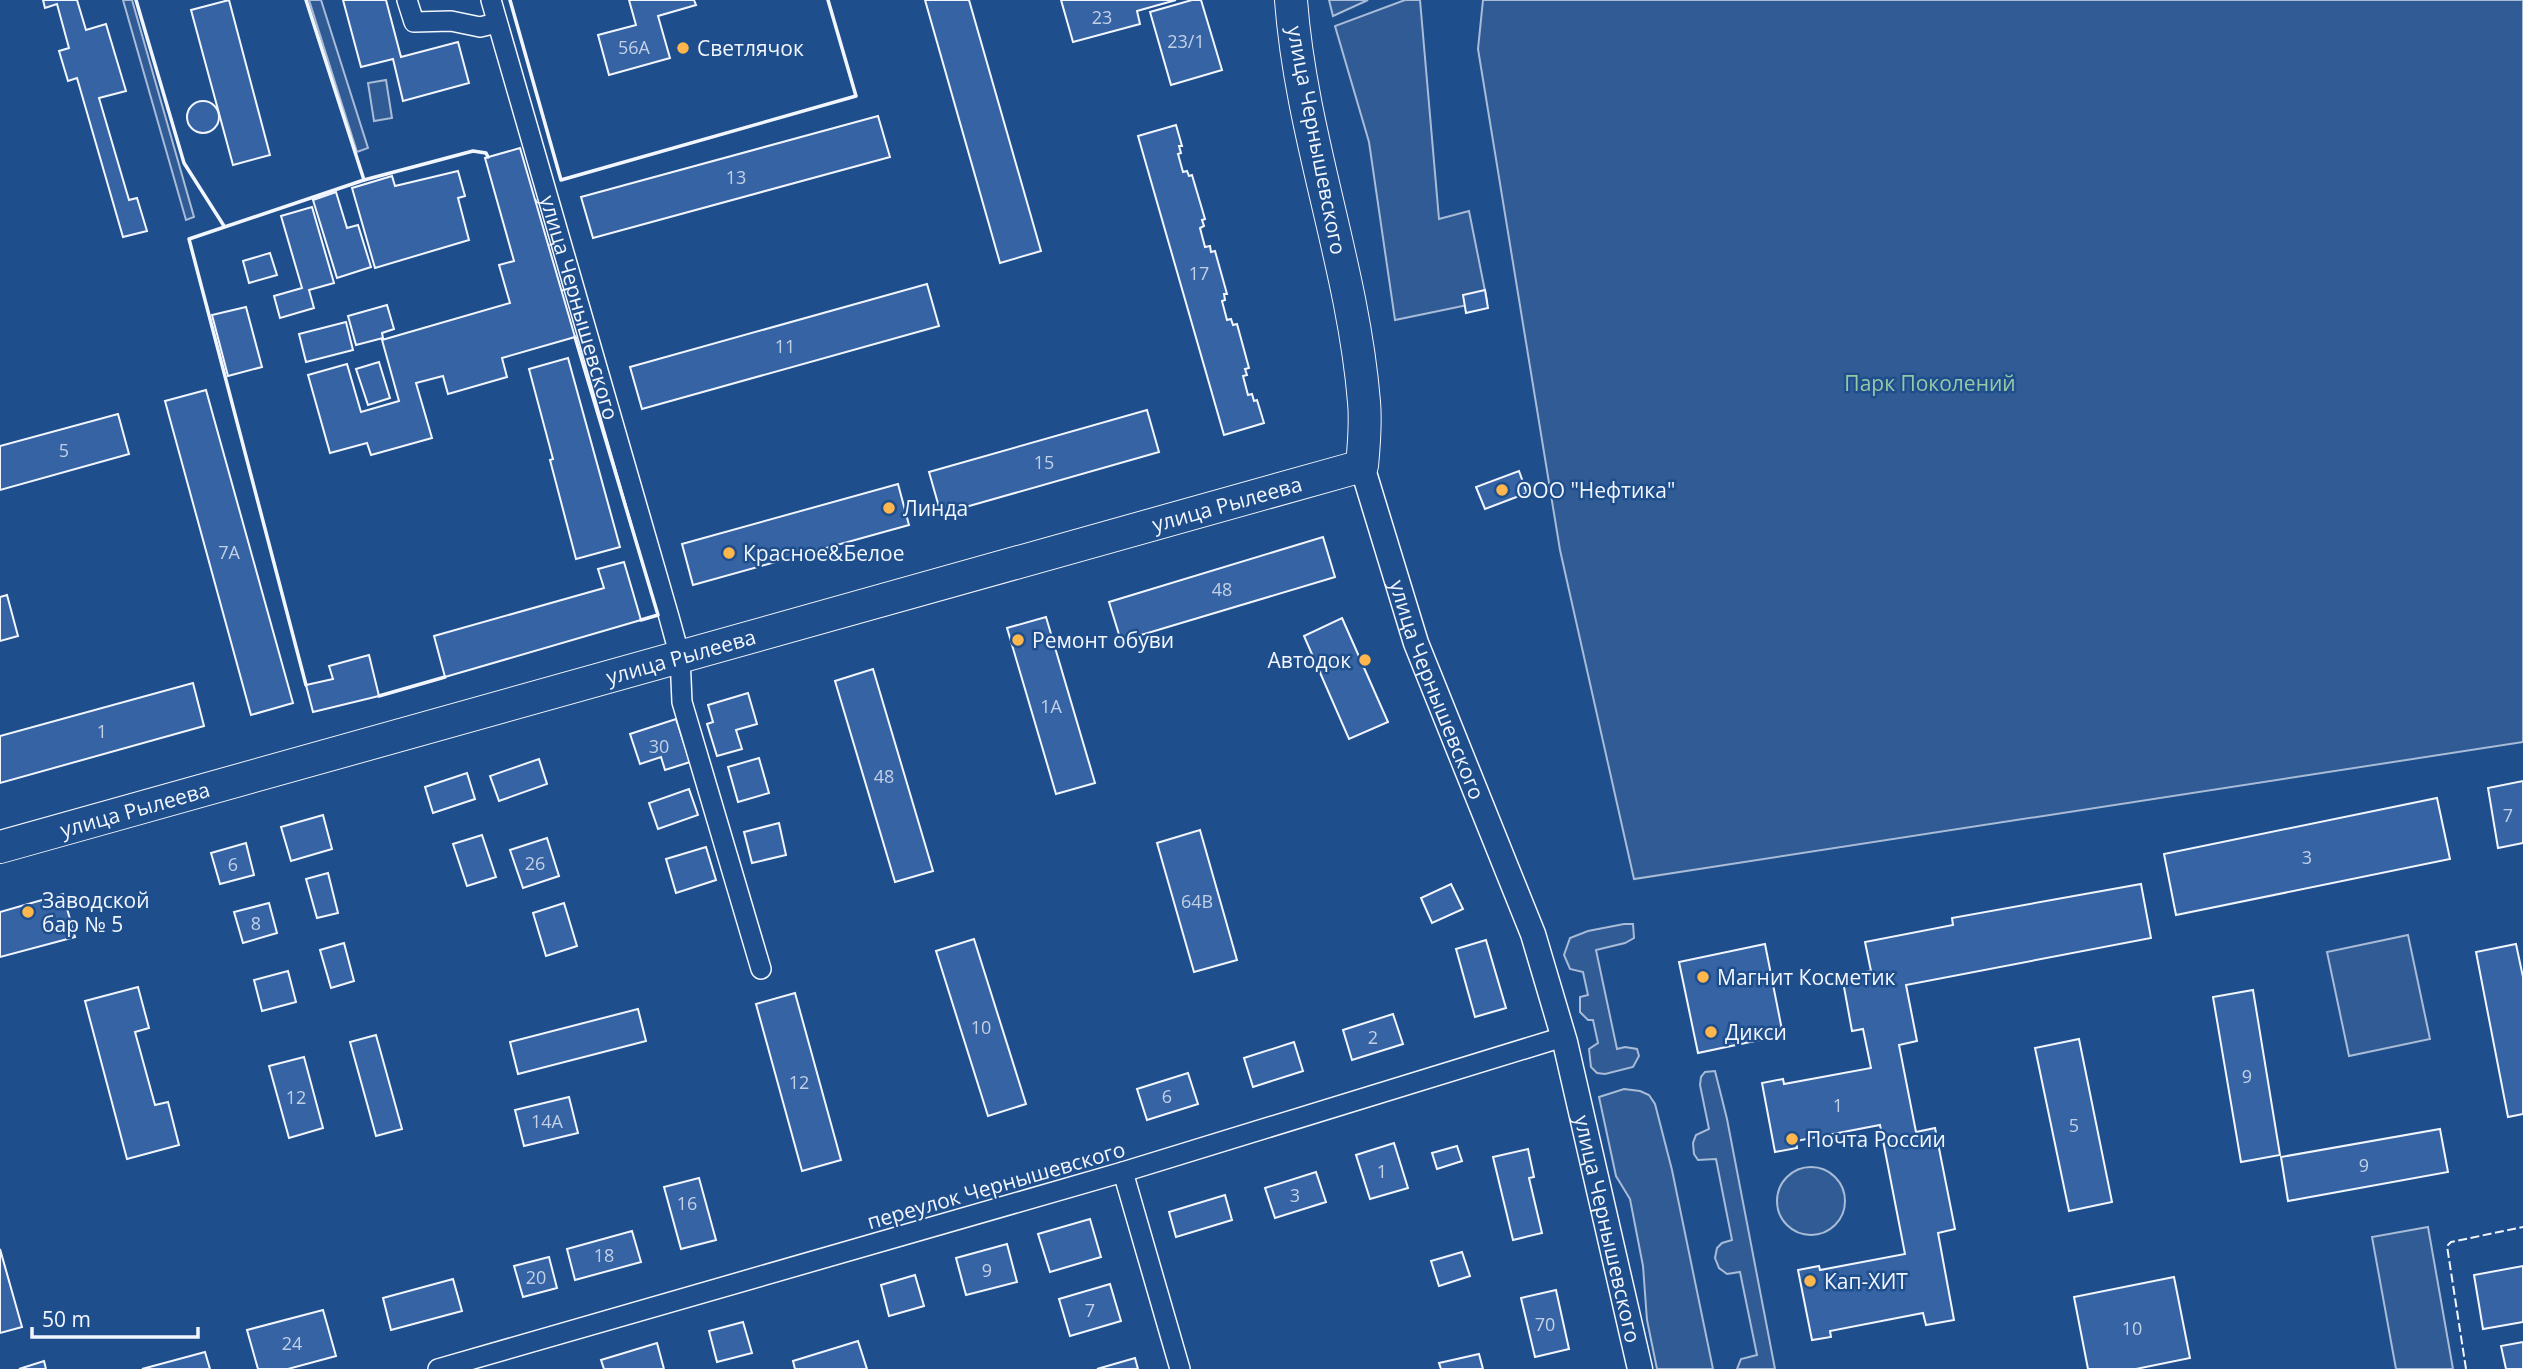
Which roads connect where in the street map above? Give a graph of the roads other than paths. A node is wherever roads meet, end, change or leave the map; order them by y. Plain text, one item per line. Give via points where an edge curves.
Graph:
1 (407, 0) edge
2 (491, 0) edge
3 (1291, 0) edge
4 (497, 23) junction
5 (1362, 466) junction
6 (680, 657) junction
7 (0, 847) edge
8 (761, 970) dead end
9 (1563, 1037) junction
10 (1124, 1172) junction
11 (438, 1369) edge
12 (1180, 1369) edge
13 (1640, 1369) edge

1 - 4 street via 414,22 451,20 480,27
2 - 4 street, улица Чернышевского
3 - 5 main road, улица Чернышевского via 1308,115 1358,350 1364,404
4 - 6 street, улица Чернышевского
5 - 6 main road, улица Рылеева
5 - 9 street, улица Чернышевского via 1416,643 1534,934
6 - 7 main road, улица Рылеева
6 - 8 street, улица Чернышевского via 682,702
9 - 10 street, переулок Чернышевского
9 - 13 street, улица Чернышевского
10 - 11 street, переулок Чернышевского
10 - 12 street

